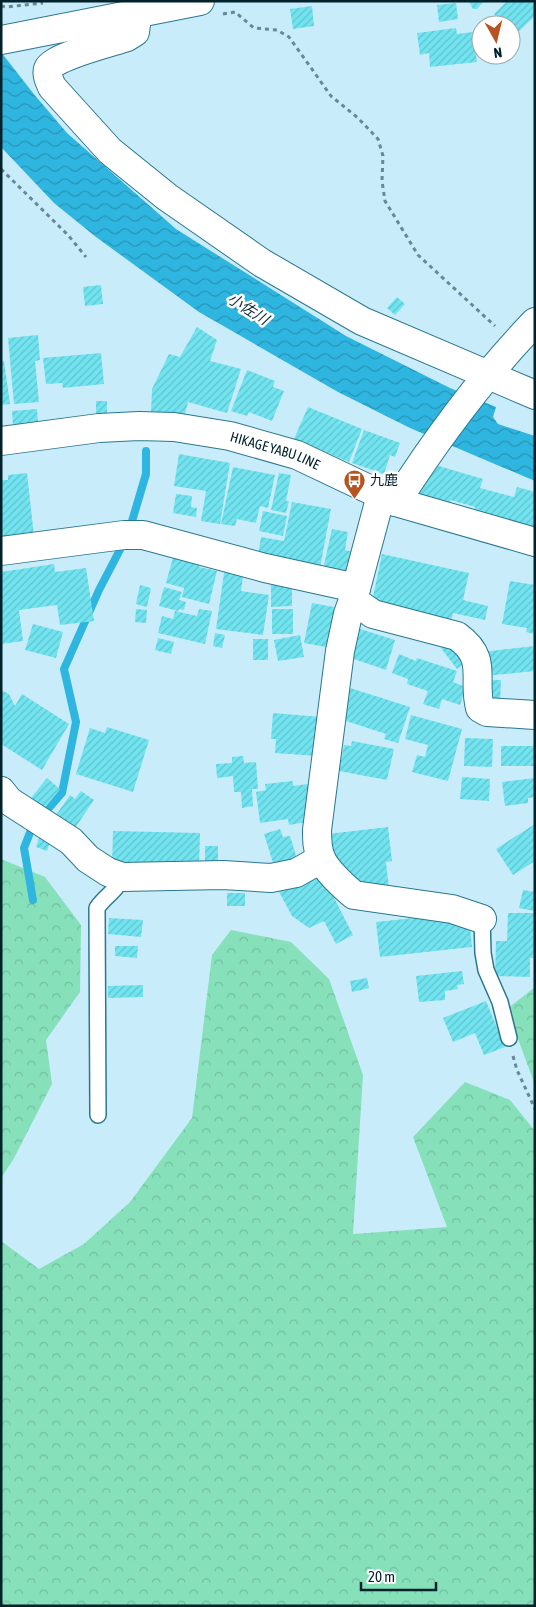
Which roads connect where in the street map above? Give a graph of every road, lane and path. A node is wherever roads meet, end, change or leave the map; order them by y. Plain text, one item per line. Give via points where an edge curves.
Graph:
1 (44, 2) edge
2 (1, 6) edge
3 (208, 8) edge
4 (134, 14) junction
5 (5, 39) edge
6 (1, 169) edge
7 (86, 257) dead end
8 (535, 322) edge
9 (514, 344) junction
10 (484, 378) junction
11 (535, 395) edge
12 (1, 441) edge
13 (389, 498) junction
14 (535, 542) edge
15 (1, 552) edge
16 (355, 594) junction
17 (535, 715) edge
18 (1, 791) edge
19 (321, 860) junction
20 (122, 877) junction
21 (482, 919) joint
22 (509, 1038) joint
23 (535, 1109) edge
24 (98, 1115) dead end

1 - 2 path
3 - 4 street
3 - 9 path via 235,12 254,28 277,30 289,37 331,96 378,139 383,156 382,181 386,201 418,256
4 - 5 street
4 - 10 street via 135,32 127,38 64,57 47,70 52,87 110,151 167,197 262,263 362,321
6 - 7 path
8 - 9 street
9 - 10 street
10 - 11 street
10 - 13 street
12 - 13 street, HIKAGE YABU LINE via 99,428 174,427 230,436 297,455
13 - 14 street, HIKAGE YABU LINE
13 - 16 street
15 - 16 street via 142,535
16 - 17 street via 373,614 457,636 467,643 478,665 477,698 480,708 487,712
16 - 19 street via 340,651 317,830
18 - 20 street via 9,801 71,841 88,859
19 - 20 street via 296,873 271,878 223,874
19 - 21 street via 354,895 452,910
20 - 24 lane via 118,888 97,908
21 - 22 lane via 482,953
22 - 23 path via 517,1070

